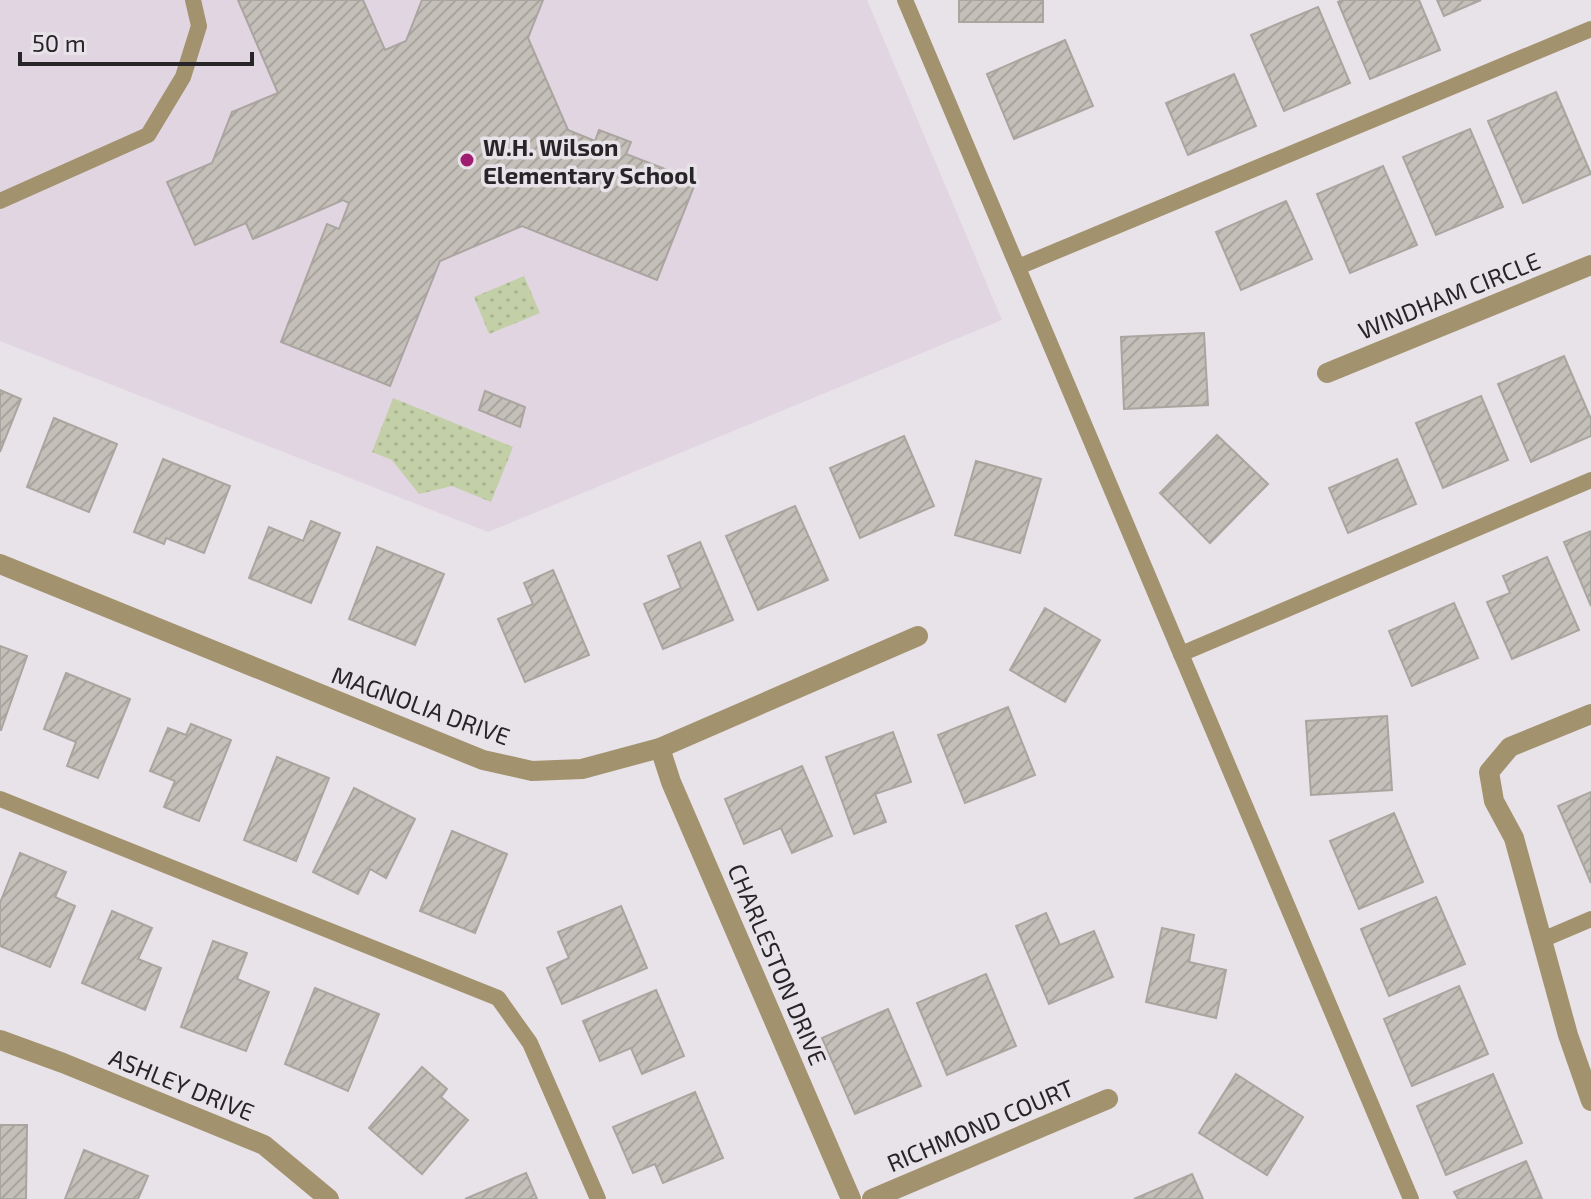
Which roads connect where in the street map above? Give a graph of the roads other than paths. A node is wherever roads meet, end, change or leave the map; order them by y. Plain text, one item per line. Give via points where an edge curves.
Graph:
1 (193, 0) edge
2 (905, 0) edge
3 (1591, 29) edge
4 (0, 201) edge
5 (1591, 265) edge
6 (1018, 267) junction
7 (1327, 373) dead end
8 (1591, 480) edge
9 (0, 564) edge
10 (918, 636) dead end
11 (1181, 654) junction
12 (1591, 714) edge
13 (660, 748) junction
14 (0, 799) edge
15 (1591, 919) edge
16 (1542, 940) junction
17 (0, 1040) edge
18 (1108, 1099) dead end
19 (1591, 1101) edge
20 (329, 1199) edge
21 (598, 1199) edge
22 (851, 1199) edge
23 (872, 1199) edge
24 (1411, 1199) edge

1 - 4 lane via 199,26 183,77 148,135
2 - 6 lane
3 - 6 lane
5 - 7 street, WINDHAM CIRCLE
6 - 11 lane
8 - 11 lane
9 - 13 street, MAGNOLIA DRIVE via 483,760 532,771 582,769
10 - 13 street, MAGNOLIA DRIVE
11 - 24 lane
12 - 16 street via 1510,747 1489,772
13 - 22 street, CHARLESTON DRIVE
14 - 21 lane via 498,998 530,1043
15 - 16 lane
16 - 19 street
17 - 20 street, ASHLEY DRIVE via 264,1145
18 - 23 street, RICHMOND COURT

